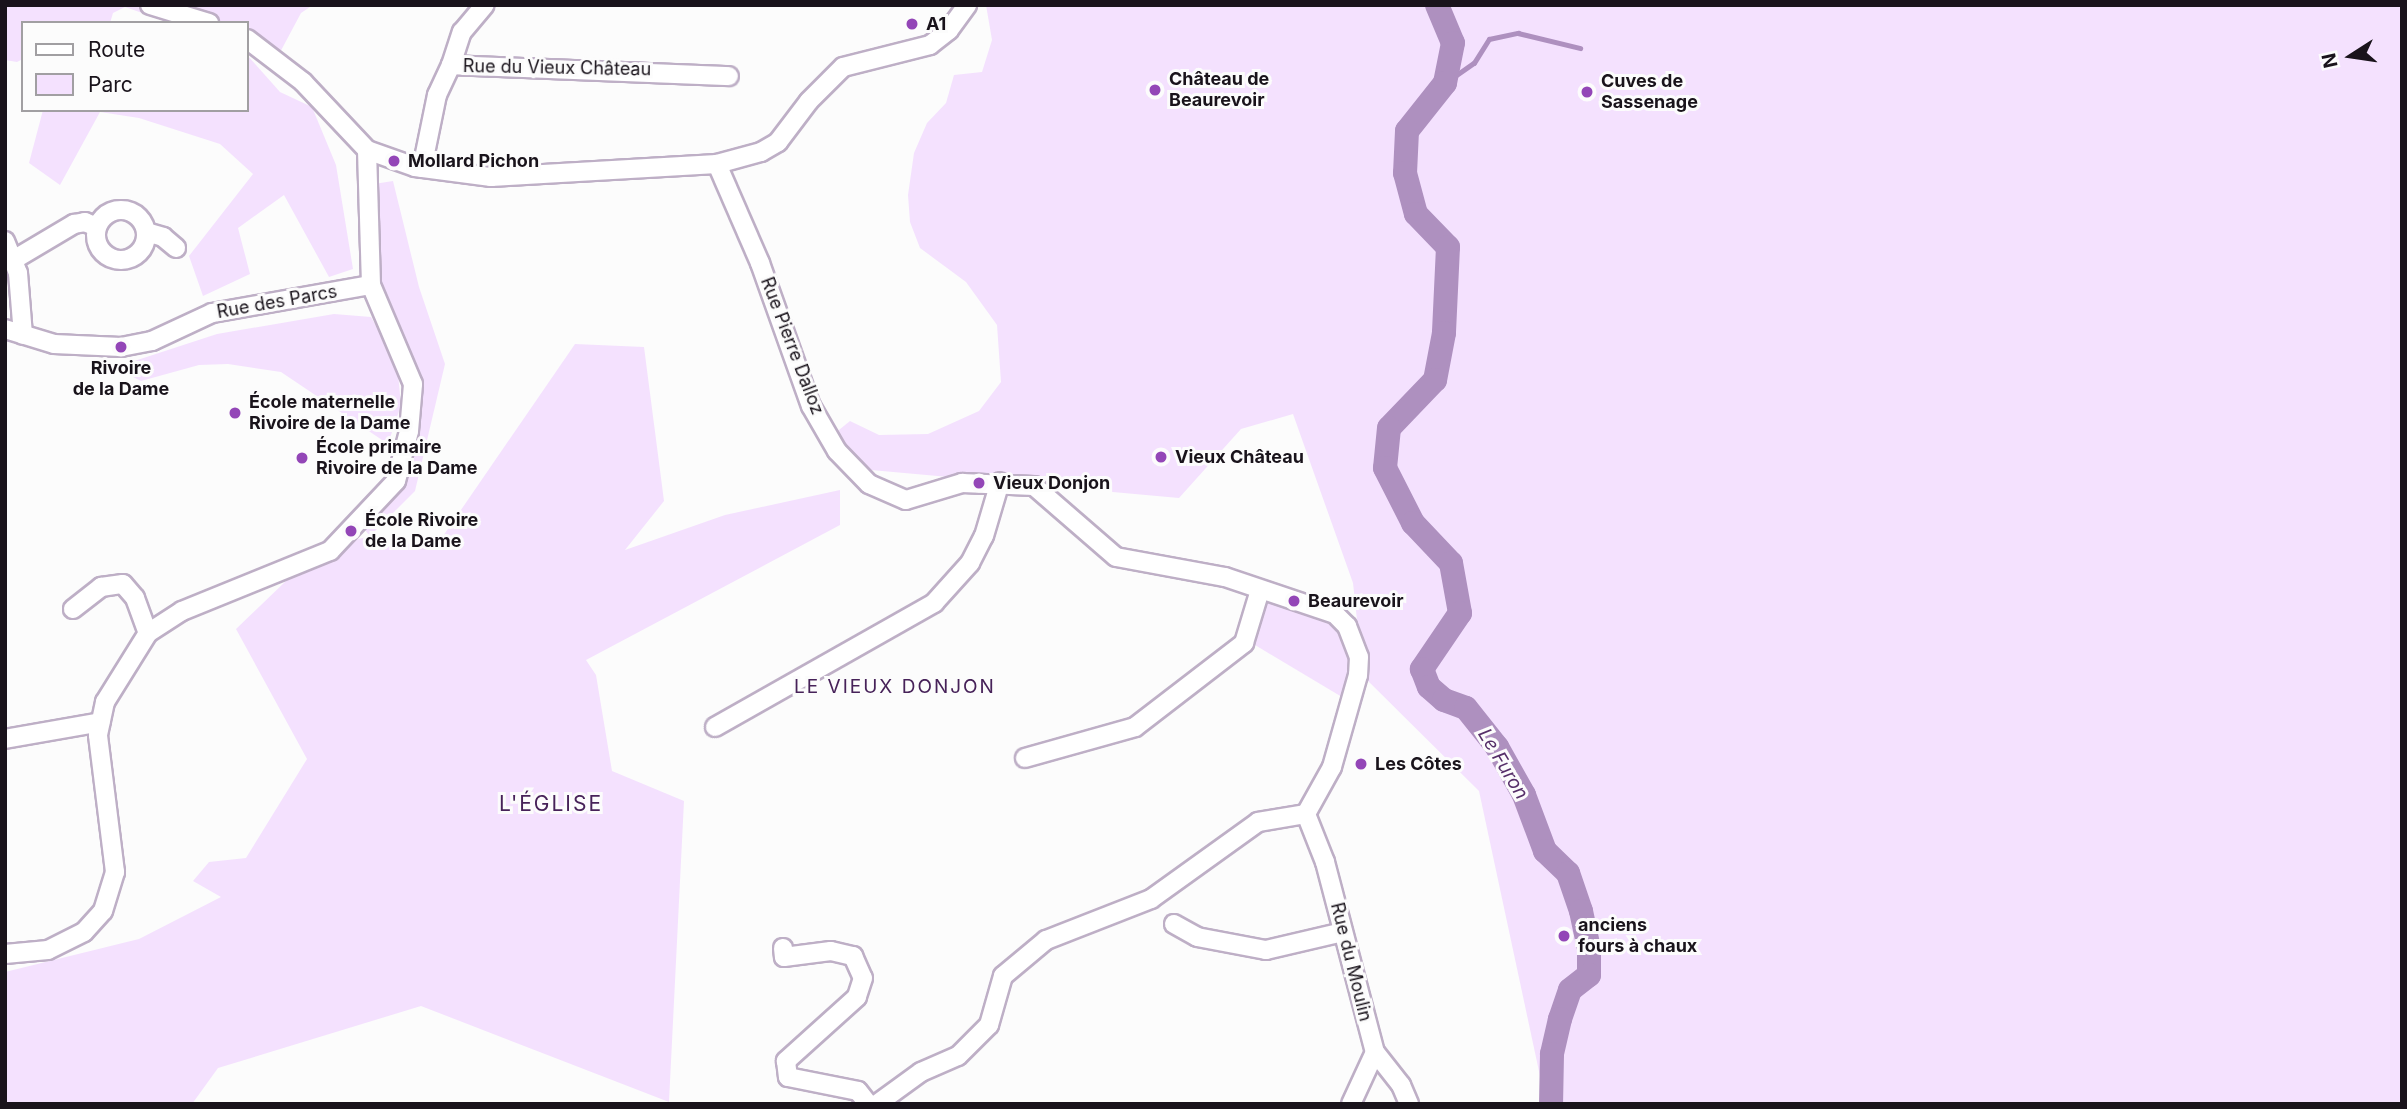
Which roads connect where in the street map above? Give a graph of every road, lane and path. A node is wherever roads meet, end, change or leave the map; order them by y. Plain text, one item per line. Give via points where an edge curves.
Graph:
1 (150, 5) edge
2 (485, 5) edge
3 (967, 5) edge
4 (202, 21) edge
5 (248, 40) edge
6 (451, 65) junction
7 (729, 76) dead end
8 (367, 150) junction
9 (717, 164) junction
10 (422, 169) junction
11 (96, 227) junction
12 (146, 232) junction
13 (5, 241) edge
14 (176, 248) dead end
15 (15, 260) junction
16 (371, 285) junction
17 (5, 329) edge
18 (23, 335) junction
19 (1000, 482) junction
20 (1259, 590) junction
21 (73, 609) dead end
22 (148, 633) junction
23 (101, 722) junction
24 (715, 727) dead end
25 (5, 739) edge
26 (1025, 758) dead end
27 (1306, 814) junction
28 (1174, 924) dead end
29 (1343, 932) junction
30 (783, 948) dead end
31 (5, 954) edge
32 (1375, 1052) junction
33 (868, 1104) edge
34 (877, 1104) edge
35 (1351, 1104) edge
36 (1409, 1104) edge

1 - 4 street
2 - 6 street via 462,32
3 - 9 street via 949,30 930,45 843,67 767,148
5 - 8 street via 303,82
6 - 7 street, Rue du Vieux Château
6 - 10 street, Rue du Vieux Château via 438,95
8 - 10 street
8 - 16 street
9 - 10 street via 491,177
9 - 19 street, Rue Pierre Dalloz via 760,263 811,405 837,451 869,484 893,498 916,500 946,487
11 - 12 street via 109,212 128,211 143,223
11 - 12 street via 98,247 113,259 124,260 140,251
11 - 15 street via 74,224
12 - 14 street via 163,237
13 - 15 street
15 - 18 street
16 - 18 street, Rue des Parcs via 212,313 152,341 121,347 54,344
16 - 22 street via 413,384 409,431 396,481 330,551 182,611
17 - 18 street, Rue des Parcs
19 - 20 street, Rue Pierre Dalloz via 1020,482 1048,494 1116,557 1224,577
19 - 24 street via 984,536 970,563 934,603
20 - 26 street via 1244,643 1135,727
20 - 27 street, Rue Pierre Dalloz via 1335,614 1347,626 1359,657 1332,767
21 - 22 street via 101,587 123,584 135,598
22 - 23 street via 105,702
23 - 25 street
23 - 31 street via 98,735 115,872 103,911 84,932 48,950
27 - 29 street, Rue du Moulin via 1325,862
27 - 34 street via 1258,822 1152,899 1046,940 1027,952 1003,976 989,1025 958,1056 920,1072
28 - 29 street via 1196,937 1266,950
29 - 32 street, Rue du Moulin
30 - 33 street via 784,957 831,951 853,956 863,978 858,997 786,1061 788,1077 858,1091
32 - 35 street
32 - 36 street, Rue du Moulin via 1401,1085

